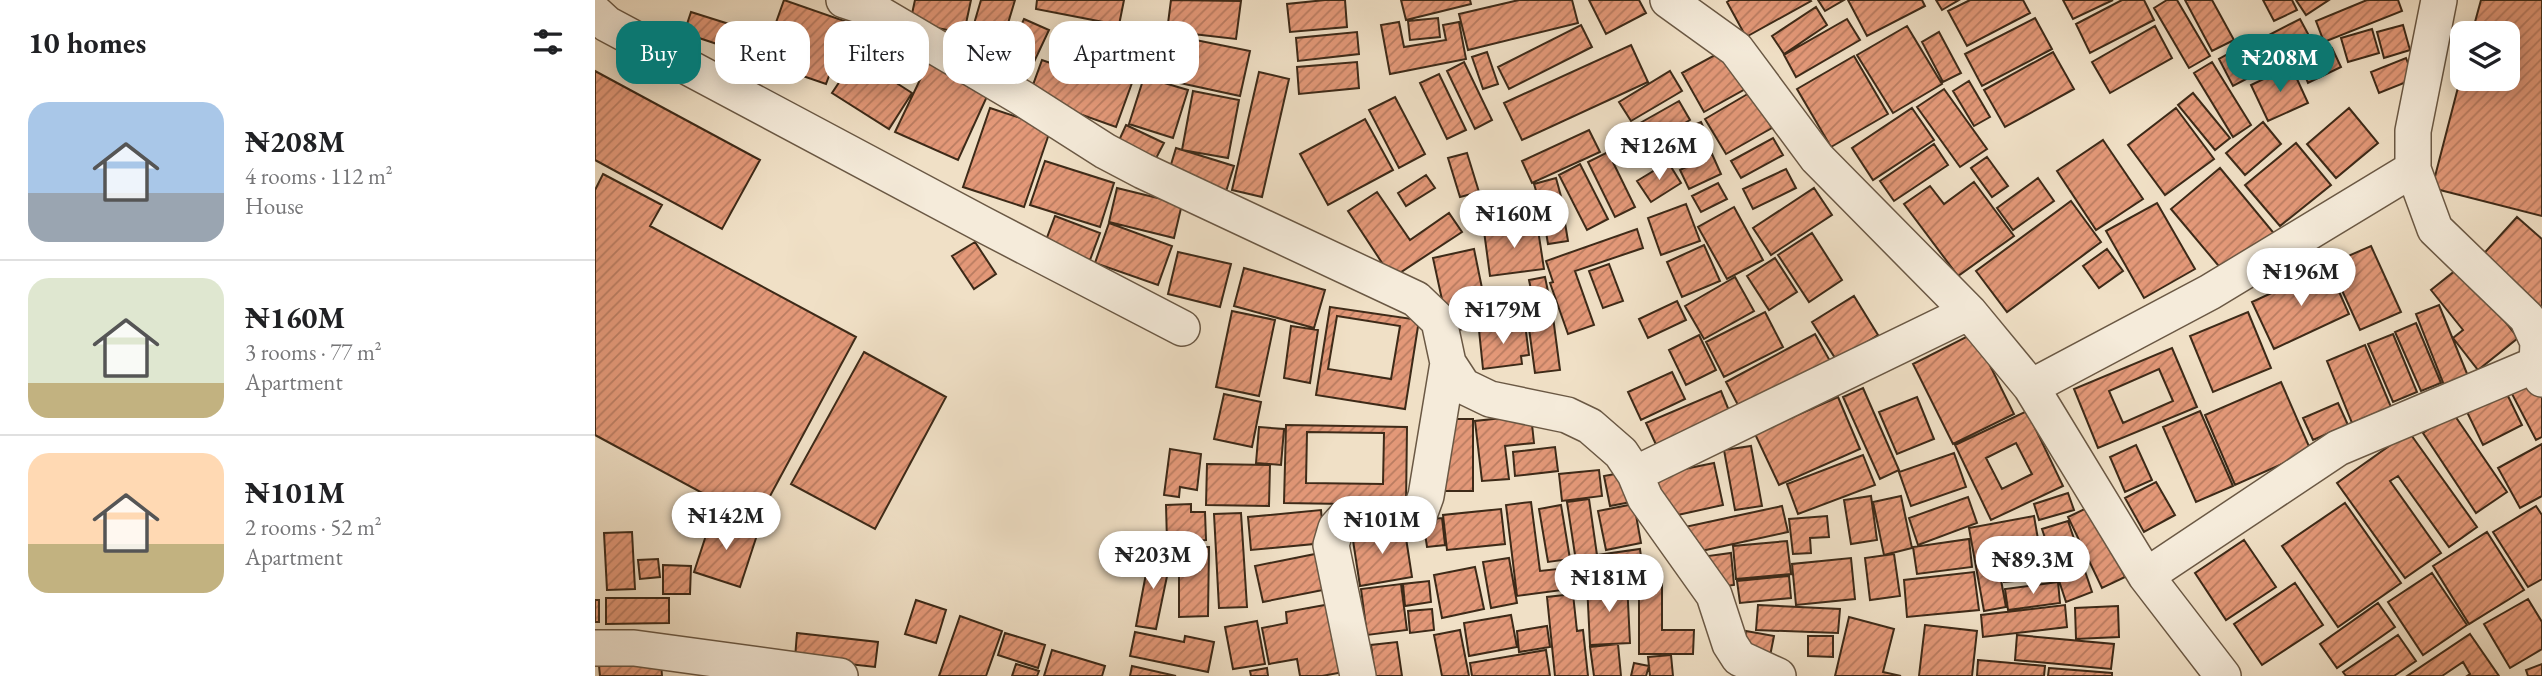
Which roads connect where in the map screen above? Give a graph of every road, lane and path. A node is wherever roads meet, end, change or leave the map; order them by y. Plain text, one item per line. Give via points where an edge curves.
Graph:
1 (844, 0) edge
2 (2439, 0) edge
3 (1673, 1) edge
4 (595, 13) edge
5 (2413, 169) junction
6 (1969, 312) junction
7 (1182, 328) dead end
8 (1448, 363) junction
9 (2539, 371) edge
10 (2031, 387) junction
11 (1635, 474) junction
12 (2146, 576) junction
13 (595, 648) edge
14 (840, 676) edge
15 (1358, 676) edge
16 (1778, 676) edge
17 (2223, 676) edge

1 - 8 street via 871,9 1133,166 1416,299 1439,321
2 - 5 street via 2413,131
3 - 6 street via 1736,49 1817,158
4 - 7 street via 607,24
5 - 9 street via 2435,229 2527,318 2539,342
5 - 10 street via 2210,292
6 - 10 street
6 - 11 street
8 - 11 street via 1463,386 1490,399 1567,415 1590,426 1621,453
8 - 15 street via 1426,496 1418,518 1343,519 1331,545
9 - 12 street via 2338,448
10 - 12 street
11 - 16 street via 1645,498 1714,595 1739,658
12 - 17 street
13 - 14 street via 634,648

